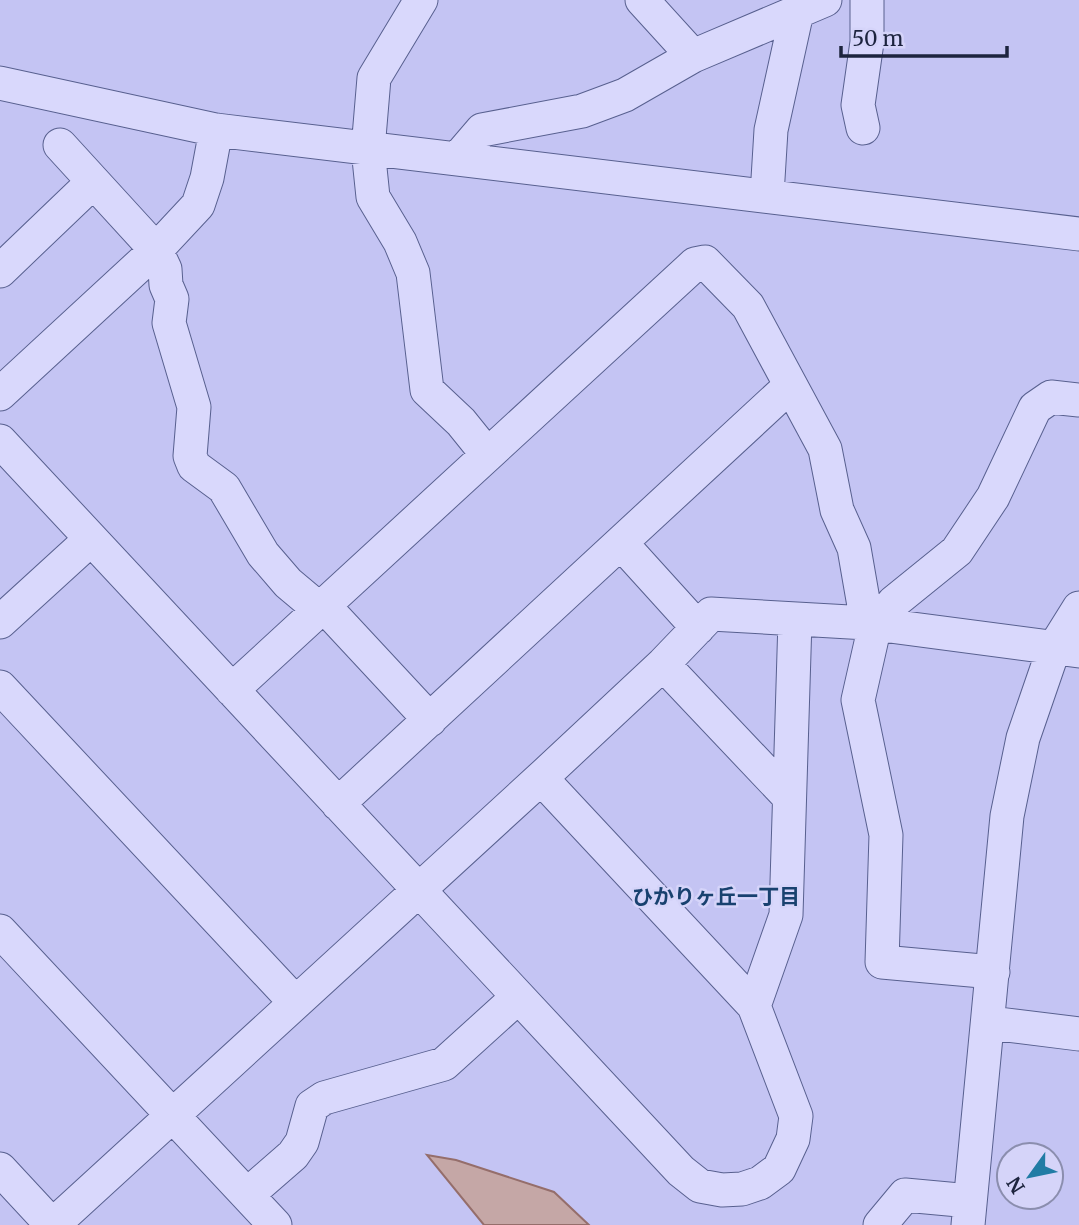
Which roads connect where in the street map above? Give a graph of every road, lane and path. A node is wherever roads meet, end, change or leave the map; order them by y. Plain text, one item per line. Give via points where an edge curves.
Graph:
1 (421, 0) edge
2 (642, 0) edge
3 (867, 0) edge
4 (811, 6) edge
5 (693, 56) junction
6 (0, 83) edge
7 (863, 128) dead end
8 (216, 130) junction
9 (60, 145) dead end
10 (368, 149) junction
11 (458, 158) junction
12 (93, 182) junction
13 (767, 195) junction
14 (1079, 234) edge
15 (156, 250) junction
16 (0, 271) edge
17 (790, 386) junction
18 (0, 394) edge
19 (1079, 400) edge
20 (0, 441) edge
21 (486, 453) junction
22 (91, 539) junction
23 (621, 544) junction
24 (321, 608) junction
25 (1079, 608) edge
26 (795, 620) junction
27 (0, 622) edge
28 (871, 624) junction
29 (698, 628) junction
30 (1067, 649) edge
31 (663, 664) junction
32 (0, 687) edge
33 (232, 691) junction
34 (430, 720) junction
35 (541, 778) junction
36 (788, 796) junction
37 (338, 804) junction
38 (418, 888) junction
39 (0, 931) edge
40 (993, 971) junction
41 (518, 997) junction
42 (295, 1002) junction
43 (754, 1006) junction
44 (990, 1023) junction
45 (1079, 1034) edge
46 (171, 1115) junction
47 (0, 1169) edge
48 (247, 1195) junction
49 (969, 1213) edge
50 (53, 1225) edge
51 (275, 1225) edge
52 (880, 1225) edge

1 - 10 street via 374,78
2 - 5 street
3 - 7 street via 867,42 858,105
4 - 5 street
4 - 13 street via 771,130
5 - 11 street via 625,95 582,111 482,130
6 - 8 street
8 - 10 street
8 - 15 street via 198,205
9 - 12 street
10 - 11 street
10 - 21 street via 373,197 413,273 427,390
11 - 13 street
12 - 15 street
12 - 16 street
13 - 14 street
15 - 18 street
15 - 24 street via 172,299 169,323 174,346 194,408 190,456 194,466 224,488 263,554 288,583
17 - 21 street via 748,306 705,262 695,264
17 - 23 street
17 - 28 street via 825,449 837,510 854,548
19 - 28 street via 1051,397 1035,408 993,497 957,551
20 - 22 street
21 - 24 street
22 - 27 street
22 - 33 street
23 - 29 street
23 - 34 street
24 - 33 street
24 - 34 street
25 - 30 street
26 - 28 street
26 - 29 street via 711,614
26 - 36 street
28 - 30 street
28 - 40 street via 858,700 886,835 882,962
29 - 31 street
30 - 40 street via 1023,738 1007,816
31 - 35 street
31 - 36 street
32 - 42 street
33 - 37 street
34 - 37 street
35 - 38 street
35 - 43 street
36 - 43 street via 786,915
37 - 38 street
38 - 41 street
38 - 42 street
39 - 46 street
40 - 44 street
41 - 43 street via 681,1171 700,1186 722,1190 760,1183 779,1169 793,1139 796,1116
41 - 48 street via 444,1064 324,1098 312,1106 302,1142 293,1155
42 - 46 street
44 - 45 street
44 - 49 street
46 - 48 street
46 - 50 street
47 - 50 street
48 - 51 street
49 - 52 street via 905,1195

